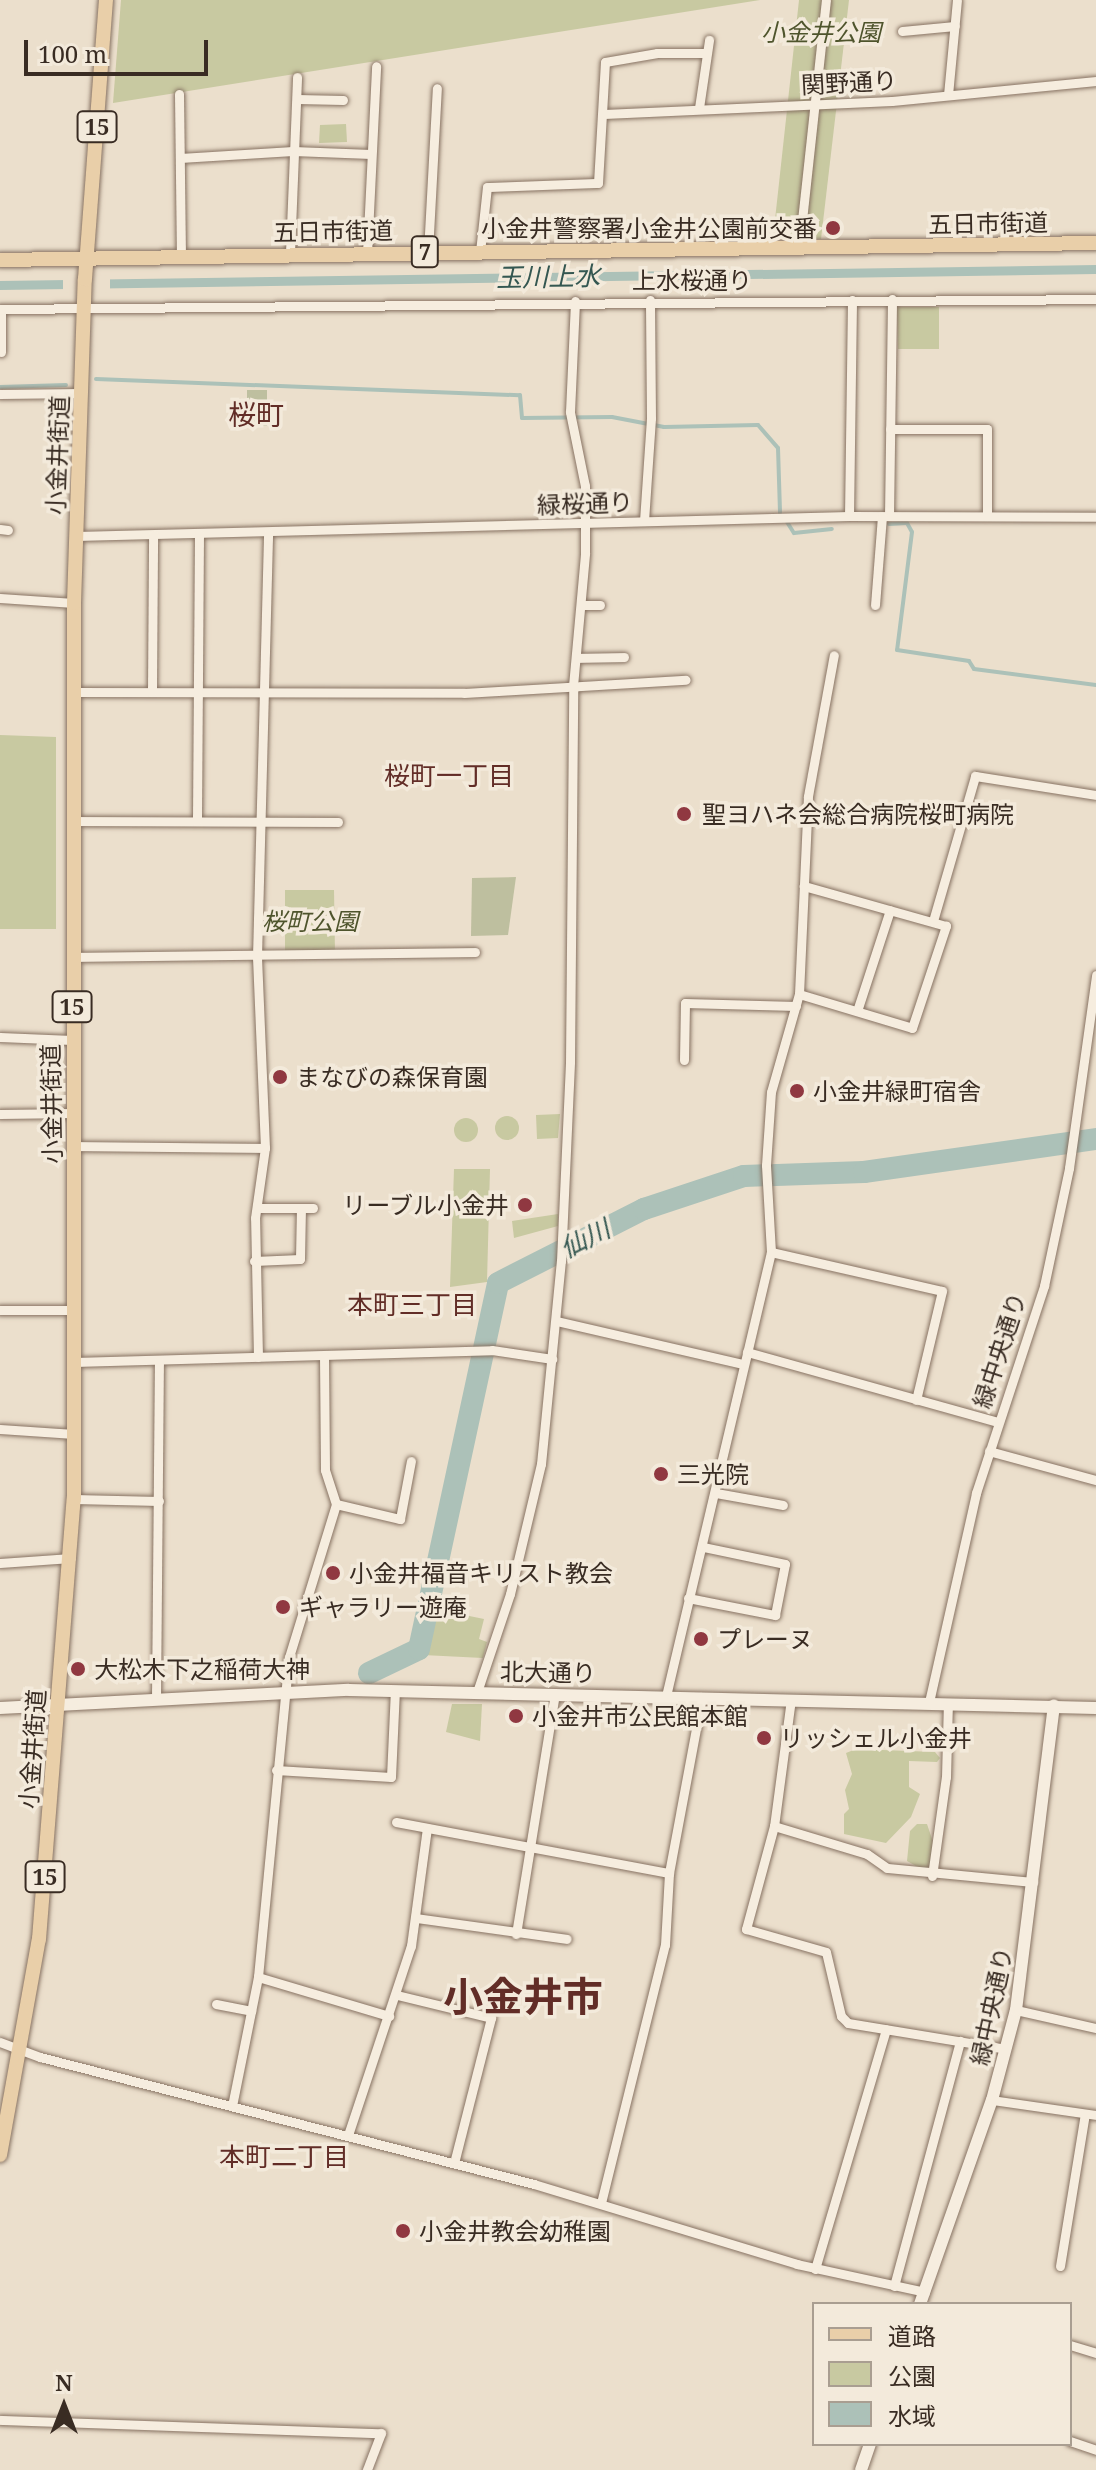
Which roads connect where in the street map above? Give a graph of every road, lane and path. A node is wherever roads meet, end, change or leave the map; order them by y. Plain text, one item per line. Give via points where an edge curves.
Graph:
1 (106, 0) edge
2 (826, 0) edge
3 (957, 0) edge
4 (955, 26) junction
5 (902, 31) dead end
6 (709, 40) dead end
7 (706, 53) junction
8 (376, 66) dead end
9 (297, 77) dead end
10 (1096, 81) edge
11 (437, 88) dead end
12 (179, 94) dead end
13 (948, 95) junction
14 (297, 99) junction
15 (343, 100) dead end
16 (813, 105) junction
17 (699, 108) junction
18 (604, 114) junction
19 (293, 151) junction
20 (371, 154) junction
21 (180, 158) junction
22 (1096, 243) edge
23 (799, 248) junction
24 (428, 252) junction
25 (480, 252) junction
26 (290, 253) junction
27 (367, 253) junction
28 (88, 255) junction
29 (181, 255) junction
30 (0, 260) edge
31 (892, 299) junction
32 (1096, 299) edge
33 (650, 300) junction
34 (852, 300) junction
35 (575, 301) junction
36 (0, 309) edge
37 (84, 309) junction
38 (1, 352) edge
39 (81, 393) junction
40 (0, 394) edge
41 (890, 429) junction
42 (849, 516) junction
43 (886, 516) junction
44 (987, 516) junction
45 (1096, 517) edge
46 (644, 521) junction
47 (584, 523) junction
48 (268, 533) junction
49 (199, 534) junction
50 (153, 535) junction
51 (76, 536) junction
52 (0, 598) edge
53 (74, 603) junction
54 (581, 605) junction
55 (600, 605) dead end
56 (875, 605) dead end
57 (834, 655) dead end
58 (624, 657) dead end
59 (576, 658) junction
60 (686, 680) dead end
61 (573, 686) junction
62 (73, 692) junction
63 (152, 692) junction
64 (197, 692) junction
65 (263, 692) junction
66 (1096, 795) edge
67 (71, 821) junction
68 (197, 821) junction
69 (259, 822) junction
70 (338, 822) dead end
71 (804, 886) junction
72 (890, 910) junction
73 (933, 921) junction
74 (475, 952) dead end
75 (72, 957) junction
76 (257, 957) junction
77 (1096, 975) edge
78 (799, 994) junction
79 (796, 1006) junction
80 (857, 1011) junction
81 (0, 1037) edge
82 (72, 1040) junction
83 (684, 1060) dead end
84 (73, 1113) junction
85 (0, 1114) edge
86 (73, 1146) junction
87 (265, 1148) junction
88 (257, 1208) junction
89 (313, 1208) dead end
90 (301, 1209) junction
91 (771, 1252) junction
92 (254, 1261) junction
93 (0, 1310) edge
94 (74, 1310) junction
95 (556, 1321) junction
96 (747, 1352) junction
97 (258, 1357) junction
98 (324, 1357) junction
99 (552, 1359) junction
100 (159, 1361) junction
101 (74, 1362) junction
102 (742, 1364) junction
103 (916, 1400) junction
104 (998, 1422) junction
105 (0, 1429) edge
106 (74, 1434) junction
107 (989, 1451) junction
108 (411, 1461) dead end
109 (1096, 1480) edge
110 (716, 1493) junction
111 (74, 1499) junction
112 (159, 1501) junction
113 (336, 1504) junction
114 (783, 1505) dead end
115 (703, 1547) junction
116 (71, 1558) junction
117 (0, 1563) edge
118 (688, 1598) junction
119 (395, 1690) junction
120 (477, 1692) junction
121 (283, 1693) junction
122 (555, 1694) junction
123 (666, 1696) junction
124 (702, 1697) junction
125 (156, 1699) junction
126 (791, 1699) junction
127 (929, 1702) junction
128 (948, 1703) junction
129 (57, 1704) junction
130 (1054, 1705) junction
131 (0, 1708) edge
132 (1096, 1708) edge
133 (276, 1770) junction
134 (396, 1822) dead end
135 (774, 1826) junction
136 (427, 1828) junction
137 (529, 1846) junction
138 (669, 1873) junction
139 (932, 1876) junction
140 (1033, 1882) junction
141 (416, 1918) junction
142 (516, 1934) junction
143 (567, 1939) dead end
144 (258, 1977) junction
145 (397, 1995) junction
146 (216, 2004) dead end
147 (1016, 2010) junction
148 (251, 2011) junction
149 (389, 2016) junction
150 (1096, 2028) edge
151 (886, 2029) junction
152 (960, 2041) junction
153 (0, 2042) edge
154 (19, 2048) junction
155 (1006, 2049) junction
156 (992, 2100) junction
157 (232, 2106) junction
158 (1091, 2115) edge
159 (348, 2135) junction
160 (0, 2155) edge
161 (454, 2163) junction
162 (601, 2203) junction
163 (1060, 2266) dead end
164 (815, 2269) junction
165 (894, 2286) junction
166 (922, 2298) edge
167 (1072, 2346) edge
168 (1096, 2353) edge
169 (0, 2420) edge
170 (1072, 2442) edge
171 (869, 2446) edge
172 (1096, 2450) edge
173 (367, 2470) edge
174 (861, 2470) edge

1 - 28 main road, 小金井街道 / 15
2 - 16 street
3 - 4 street
4 - 5 street
4 - 13 street
6 - 7 street
7 - 17 street
7 - 18 street via 657,53 605,62
8 - 20 street
9 - 14 street
10 - 13 street, 関野通り
11 - 24 street
12 - 21 street
13 - 16 street, 関野通り
14 - 15 street
14 - 19 street
16 - 17 street, 関野通り
16 - 23 street
17 - 18 street, 関野通り
18 - 25 street via 598,183 487,187
19 - 20 street
19 - 21 street
19 - 26 street
20 - 27 street
21 - 29 street
22 - 23 main road, 五日市街道 / 7
23 - 25 main road, 五日市街道 / 7
24 - 25 main road, 五日市街道 / 7
24 - 27 main road, 五日市街道 / 7
26 - 27 main road, 五日市街道 / 7
26 - 29 main road, 五日市街道 / 7
28 - 29 main road, 五日市街道 / 7
28 - 30 main road, 五日市街道 / 7
28 - 37 main road, 小金井街道 / 15
31 - 32 street, 上水桜通り
31 - 34 street, 上水桜通り
31 - 41 street
33 - 34 street, 上水桜通り
33 - 35 street, 上水桜通り
33 - 46 street via 651,418
34 - 42 street
35 - 37 street, 上水桜通り
35 - 47 street via 571,416 585,486
36 - 37 street, 上水桜通り
36 - 38 street
37 - 39 main road, 小金井街道 / 15
39 - 40 street
39 - 51 main road, 小金井街道 / 15
41 - 43 street
41 - 44 street via 987,429
42 - 43 street, 緑桜通り
42 - 46 street, 緑桜通り
43 - 44 street, 緑桜通り
43 - 56 street
44 - 45 street, 緑桜通り
46 - 47 street, 緑桜通り
47 - 48 street, 緑桜通り
47 - 54 street
48 - 49 street, 緑桜通り
48 - 65 street
49 - 50 street, 緑桜通り
49 - 64 street
50 - 51 street, 緑桜通り
50 - 63 street
51 - 53 main road, 小金井街道 / 15
52 - 53 street
53 - 62 main road, 小金井街道 / 15
54 - 55 street
54 - 59 street
57 - 71 street via 808,796
58 - 59 street
59 - 61 street
60 - 61 street
61 - 65 street via 464,693
61 - 95 street via 570,1062
62 - 63 street
62 - 67 main road, 小金井街道 / 15
63 - 64 street
64 - 65 street
64 - 68 street
65 - 69 street
66 - 73 street via 975,776
67 - 68 street
67 - 75 main road, 小金井街道 / 15
68 - 69 street
69 - 70 street
69 - 76 street
71 - 72 street
71 - 78 street
72 - 73 street
72 - 80 street
73 - 80 street via 946,926 912,1028
74 - 76 street
75 - 76 street
75 - 82 main road, 小金井街道 / 15
76 - 87 street
77 - 104 street, 緑中央通り via 1075,1134 1044,1286
78 - 79 street
78 - 80 street
79 - 83 street via 685,1003
79 - 91 street via 771,1092 766,1165
81 - 82 street
82 - 84 main road, 小金井街道 / 15
84 - 85 street
84 - 86 main road, 小金井街道 / 15
86 - 87 street
86 - 94 main road, 小金井街道 / 15
87 - 88 street
88 - 90 street
88 - 92 street
89 - 90 street
90 - 92 street via 300,1259
91 - 96 street
91 - 103 street via 942,1291
92 - 97 street
93 - 94 street
94 - 101 main road, 小金井街道 / 15
95 - 99 street
95 - 102 street
96 - 102 street
96 - 103 street
97 - 98 street
97 - 100 street
98 - 99 street via 492,1350
98 - 113 street via 325,1470
99 - 120 street via 541,1464 510,1594
100 - 101 street
100 - 112 street
101 - 106 main road, 小金井街道 / 15
102 - 110 street
103 - 104 street
104 - 107 street, 緑中央通り
105 - 106 street
106 - 111 main road, 小金井街道 / 15
107 - 109 street
107 - 127 street, 緑中央通り
108 - 113 street via 400,1519
110 - 114 street
110 - 115 street
111 - 112 street
111 - 116 main road, 小金井街道 / 15
112 - 125 street
113 - 121 street via 295,1628
115 - 118 street
115 - 118 street via 785,1564 775,1615
116 - 117 street
116 - 129 main road, 小金井街道 / 15
118 - 123 street
119 - 120 street, 北大通り
119 - 121 street, 北大通り
119 - 133 street via 391,1777
120 - 122 street, 北大通り
121 - 125 street, 北大通り
121 - 133 street
122 - 123 street, 北大通り
122 - 137 street
123 - 124 street, 北大通り
124 - 126 street, 北大通り
124 - 138 street
125 - 129 street, 北大通り
126 - 127 street, 北大通り
126 - 135 street
127 - 128 street, 北大通り
128 - 130 street, 北大通り
128 - 139 street via 946,1777
129 - 131 street, 北大通り
129 - 154 main road, 小金井街道 / 15 via 39,1939
130 - 132 street, 北大通り
130 - 140 street, 緑中央通り
133 - 144 street
134 - 136 street
135 - 139 street via 867,1854 887,1868
135 - 151 street via 746,1929 826,1952 841,2016 848,2023
136 - 137 street
136 - 141 street
137 - 138 street
137 - 142 street
138 - 162 street via 665,1945
139 - 140 street
140 - 147 street, 緑中央通り
141 - 142 street
141 - 145 street
142 - 143 street
144 - 148 street
144 - 149 street
145 - 149 street
145 - 161 street via 491,2018
146 - 148 street
147 - 150 street
147 - 155 street, 緑中央通り
148 - 157 street
149 - 159 street
151 - 152 street
151 - 164 street
152 - 155 street
152 - 165 street
153 - 154 street
154 - 157 street
154 - 160 main road, 小金井街道 / 15
155 - 156 street, 緑中央通り
156 - 158 street
156 - 166 street, 緑中央通り
157 - 159 street
158 - 163 street
159 - 161 street
161 - 162 street
162 - 164 street
164 - 165 street
165 - 166 street
167 - 168 street
169 - 173 street via 381,2433
170 - 172 street
171 - 174 street

